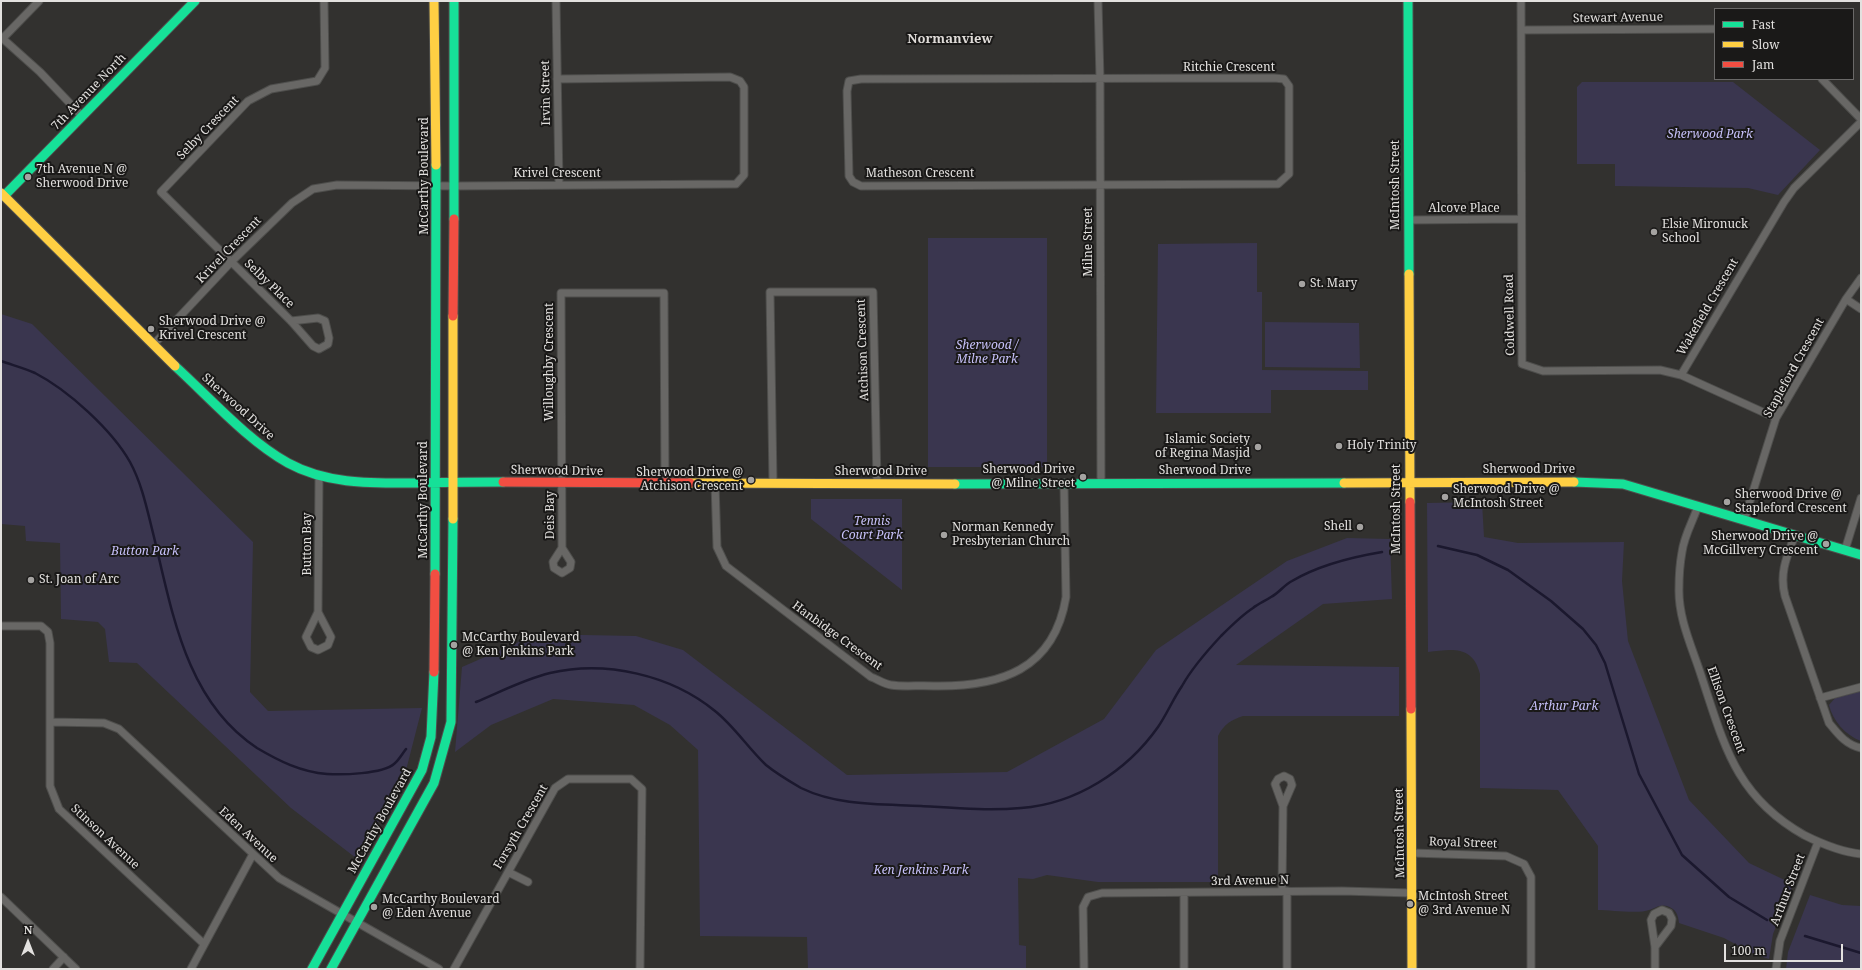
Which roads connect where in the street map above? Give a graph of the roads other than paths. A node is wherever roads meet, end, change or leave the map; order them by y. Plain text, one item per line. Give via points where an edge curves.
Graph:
1 (40, 1) edge
2 (195, 1) edge
3 (324, 1) edge
4 (434, 1) edge
5 (454, 1) edge
6 (556, 1) edge
7 (1098, 1) edge
8 (1408, 1) edge
9 (1521, 1) edge
10 (1714, 28) edge
11 (1521, 30) junction
12 (2, 38) edge
13 (557, 79) junction
14 (1100, 79) junction
15 (1823, 80) edge
16 (82, 116) junction
17 (1861, 118) edge
18 (1861, 122) edge
19 (559, 185) junction
20 (438, 186) junction
21 (454, 186) junction
22 (1100, 186) junction
23 (2, 196) edge
24 (1520, 219) junction
25 (1409, 220) junction
26 (231, 262) junction
27 (1861, 278) edge
28 (1846, 299) junction
29 (1861, 309) edge
30 (291, 321) junction
31 (153, 345) junction
32 (1681, 375) junction
33 (1776, 418) junction
34 (319, 476) junction
35 (437, 482) junction
36 (453, 482) junction
37 (1409, 482) junction
38 (562, 483) junction
39 (665, 483) junction
40 (877, 483) junction
41 (715, 484) junction
42 (772, 484) junction
43 (1064, 484) junction
44 (1101, 484) junction
45 (1861, 498) edge
46 (1698, 506) junction
47 (1744, 520) junction
48 (1794, 534) junction
49 (562, 548) dead end
50 (1845, 550) junction
51 (1861, 555) edge
52 (318, 612) junction
53 (1, 626) edge
54 (1861, 687) edge
55 (1820, 698) junction
56 (51, 722) junction
57 (1861, 748) edge
58 (1283, 806) dead end
59 (1818, 842) junction
60 (1412, 853) junction
61 (253, 854) junction
62 (1861, 854) edge
63 (508, 872) junction
64 (528, 882) dead end
65 (1284, 891) junction
66 (1184, 893) junction
67 (1412, 893) junction
68 (1, 897) edge
69 (342, 915) junction
70 (357, 924) junction
71 (204, 944) junction
72 (1655, 947) junction
73 (64, 957) junction
74 (53, 969) edge
75 (76, 969) edge
76 (191, 969) edge
77 (312, 969) edge
78 (331, 969) edge
79 (439, 969) edge
80 (454, 969) edge
81 (640, 969) edge
82 (1084, 969) edge
83 (1184, 969) edge
84 (1287, 969) edge
85 (1412, 969) edge
86 (1531, 969) edge
87 (1655, 969) edge
88 (1776, 969) edge

1 - 12 street
2 - 16 street, 7th Avenue North
3 - 26 street, Selby Crescent via 325,68 317,81 271,89 248,101 161,192
4 - 20 street, McCarthy Boulevard
5 - 21 street
6 - 13 street, Irvin Street
7 - 14 street, Milne Street
8 - 25 street, McIntosh Street
9 - 11 street, Coldwell Road
10 - 11 street, Stewart Avenue
11 - 24 street, Coldwell Road
12 - 16 street via 40,72
13 - 19 street, Irvin Street
13 - 19 street, Krivel Crescent via 730,77 740,81 744,87 744,175 736,184
14 - 22 street, Milne Street
14 - 22 street, Ritchie Crescent via 1284,79 1289,86 1289,174 1278,184
14 - 22 street, Matheson Crescent via 861,79 849,81 847,91 849,176 853,182 861,186
15 - 17 street
16 - 23 street, 7th Avenue North
18 - 32 street, Wakefield Crescent via 1794,188 1784,202
19 - 21 street, Krivel Crescent
20 - 21 street, Krivel Crescent
20 - 26 street, Krivel Crescent via 337,185 313,189 292,203
20 - 35 street, McCarthy Boulevard
21 - 36 street
22 - 44 street, Milne Street
23 - 31 street, Sherwood Drive
24 - 25 street, Alcove Place
24 - 32 street, Coldwell Road via 1522,364 1543,371 1660,370
25 - 37 street, McIntosh Street
26 - 30 street, Selby Place
26 - 31 street, Krivel Crescent
27 - 28 street, Stapleford Crescent
28 - 29 street
28 - 33 street, Stapleford Crescent
30 - 30 street, Selby Place via 313,346 319,349 328,344 325,321 318,318
31 - 34 street, Sherwood Drive via 259,444 288,463
32 - 33 street, Coldwell Road
33 - 47 street, Stapleford Crescent
34 - 35 street, Sherwood Drive via 376,483
34 - 52 street, Button Bay
35 - 36 street, Sherwood Drive
35 - 69 street, McCarthy Boulevard via 434,704 431,737 422,770
36 - 38 street, Sherwood Drive
36 - 70 street via 448,736 434,783
37 - 44 street, Sherwood Drive
37 - 46 street, Sherwood Drive via 1623,484
37 - 60 street, McIntosh Street
38 - 39 street, Sherwood Drive
38 - 39 street, Willoughby Crescent via 561,293 664,293
38 - 49 street, Deis Bay
39 - 41 street, Sherwood Drive
40 - 42 street, Sherwood Drive
40 - 42 street, Atchison Crescent via 873,292 770,292
40 - 43 street, Sherwood Drive
41 - 42 street, Sherwood Drive
41 - 43 street, Hanbidge Crescent via 717,547 726,566 871,677 890,685 956,686 988,682 1014,672 1036,658 1056,631 1066,597
43 - 44 street, Sherwood Drive
45 - 50 street
46 - 47 street, Sherwood Drive
46 - 59 street, Ellison Crescent via 1682,551 1679,589 1681,610 1726,748 1743,781 1765,807 1790,826
47 - 48 street, Sherwood Drive
48 - 50 street, Sherwood Drive
48 - 55 street via 1783,566 1782,584
50 - 51 street, Sherwood Drive
52 - 52 street, Button Bay via 306,637 311,647 318,650 328,645 331,638
53 - 56 street, Stinson Avenue via 41,626 48,632
54 - 55 street
55 - 57 street via 1829,723 1841,738
56 - 61 street, Eden Avenue via 104,723 119,729
56 - 71 street, Stinson Avenue via 50,786 59,809
58 - 65 street
59 - 62 street, Ellison Crescent
59 - 88 street, Arthur Street via 1780,941
60 - 67 street, McIntosh Street
60 - 86 street, Royal Street via 1506,856 1524,864 1531,877
61 - 69 street, Eden Avenue via 279,878
61 - 71 street
63 - 64 street
63 - 80 street, Forsyth Crescent
63 - 81 street, Forsyth Crescent via 555,788 568,779 631,779 642,789
65 - 66 street, 3rd Avenue N
65 - 67 street, 3rd Avenue N
65 - 84 street
66 - 82 street, 3rd Avenue N via 1102,893 1088,897 1083,907
66 - 83 street
67 - 85 street, McIntosh Street
68 - 73 street
69 - 70 street, Eden Avenue
69 - 77 street, McCarthy Boulevard
70 - 78 street
70 - 79 street, Eden Avenue
71 - 76 street
72 - 72 street via 1651,920 1654,914 1662,910 1669,913 1671,926
72 - 87 street
73 - 74 street
73 - 75 street

